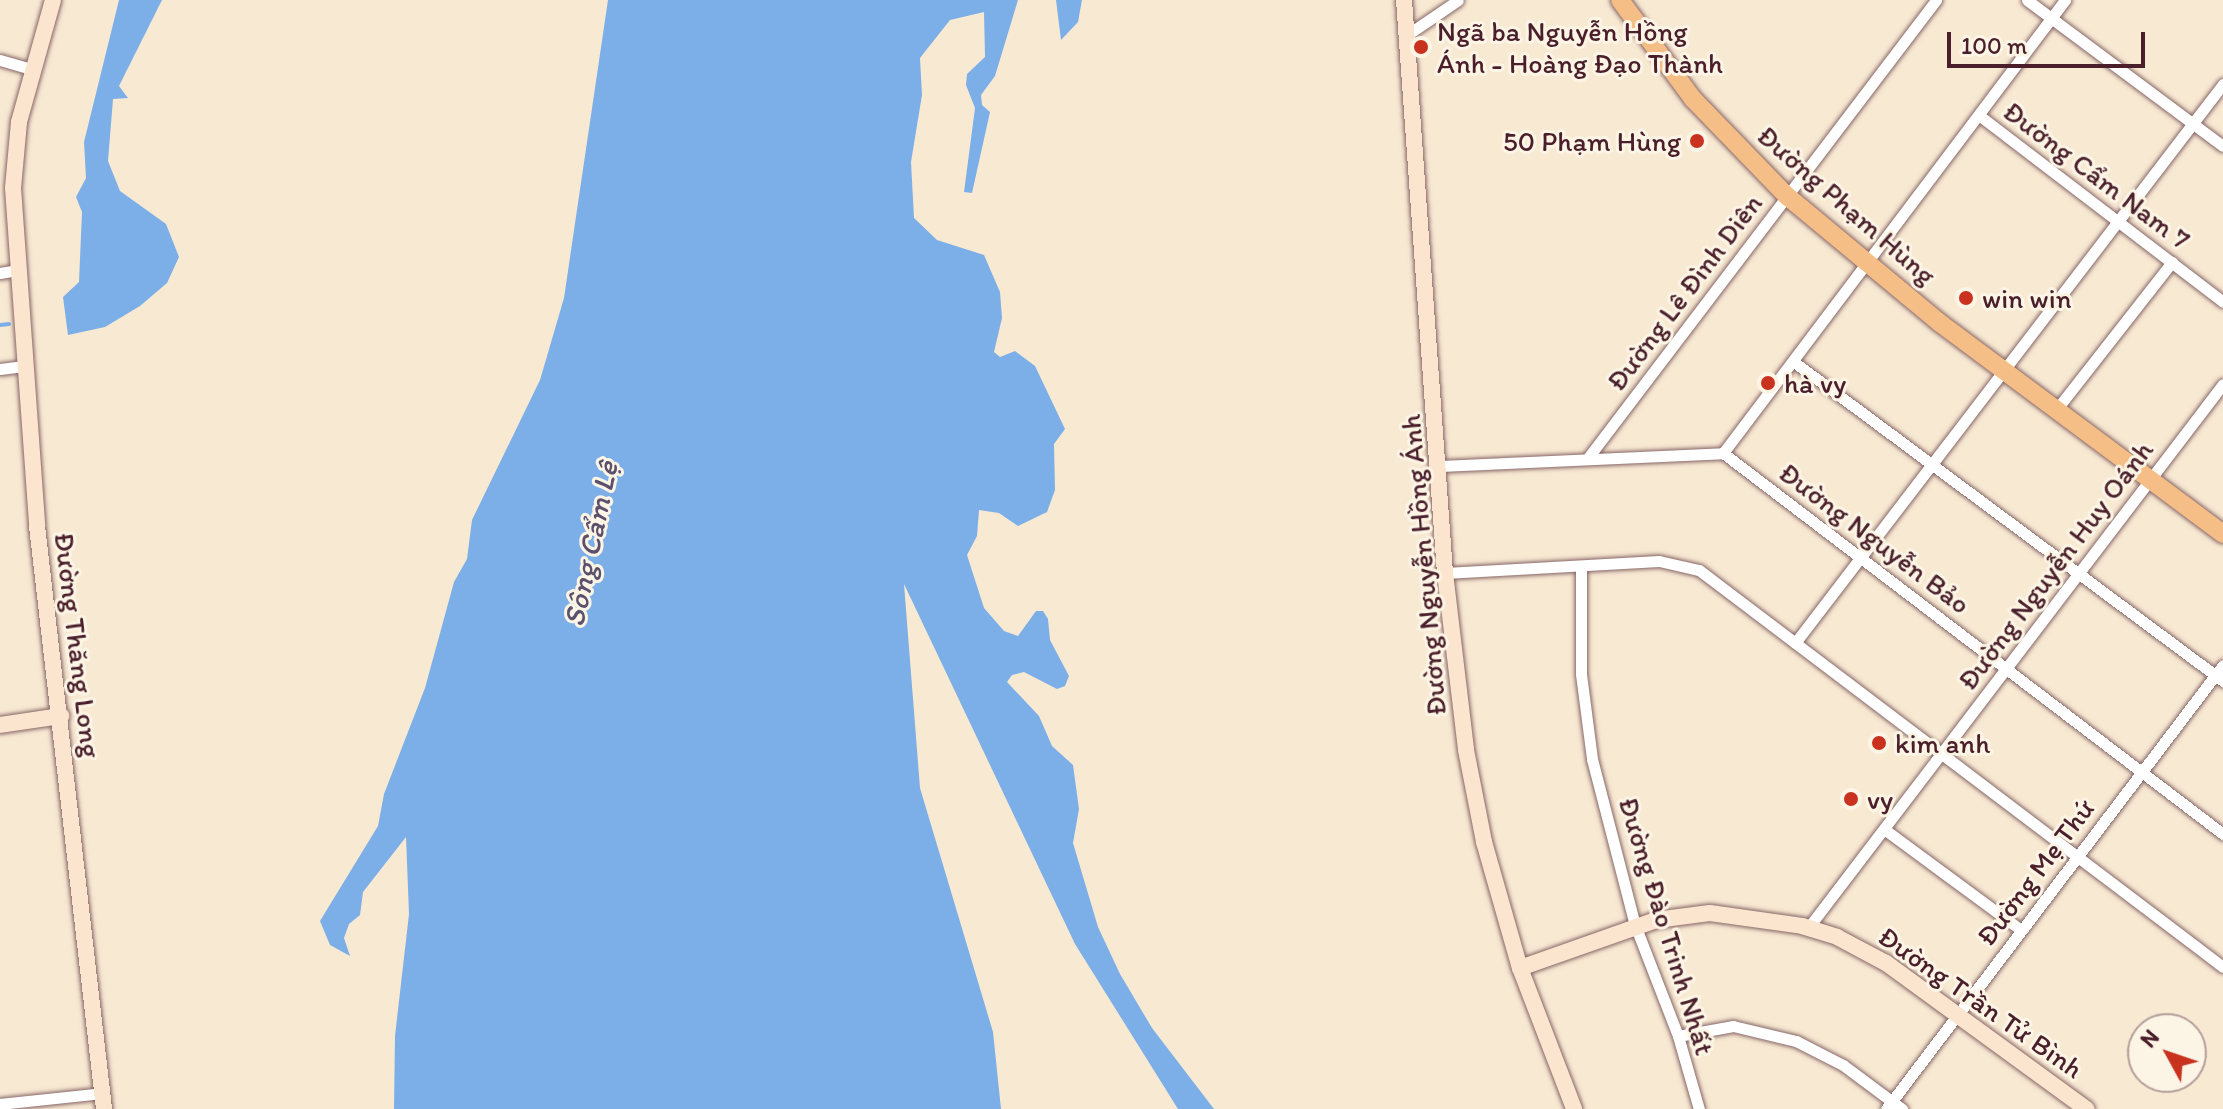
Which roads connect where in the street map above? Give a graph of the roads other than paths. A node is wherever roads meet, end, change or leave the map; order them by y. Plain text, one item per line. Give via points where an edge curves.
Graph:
1 (53, 0) edge
2 (1404, 0) edge
3 (1458, 0) edge
4 (1620, 0) edge
5 (1936, 0) edge
6 (2027, 0) edge
7 (2065, 0) edge
8 (2052, 18) junction
9 (1404, 38) junction
10 (0, 60) edge
11 (32, 69) junction
12 (2223, 84) edge
13 (1980, 116) junction
14 (2193, 123) junction
15 (2223, 146) edge
16 (1787, 196) junction
17 (2118, 221) junction
18 (2172, 262) junction
19 (1869, 265) junction
20 (17, 270) junction
21 (0, 273) edge
22 (2223, 302) edge
23 (1794, 362) junction
24 (24, 366) junction
25 (0, 369) edge
26 (2004, 371) junction
27 (2223, 384) edge
28 (2056, 410) junction
29 (1723, 453) junction
30 (1587, 459) junction
31 (1932, 465) junction
32 (1440, 466) junction
33 (2149, 481) junction
34 (2223, 534) edge
35 (1861, 558) junction
36 (1581, 566) junction
37 (1445, 573) junction
38 (2078, 574) junction
39 (1795, 643) junction
40 (2006, 668) junction
41 (2220, 674) edge
42 (61, 716) junction
43 (0, 725) edge
44 (1940, 754) junction
45 (2142, 770) junction
46 (1884, 829) junction
47 (2223, 834) edge
48 (2077, 856) junction
49 (1635, 925) junction
50 (1808, 928) junction
51 (2021, 930) junction
52 (2223, 967) edge
53 (1520, 968) junction
54 (1958, 1013) junction
55 (1678, 1036) junction
56 (104, 1101) edge
57 (0, 1104) edge
58 (1889, 1105) edge
59 (1574, 1109) edge
60 (1699, 1109) edge
61 (1902, 1109) edge
62 (2086, 1109) edge

1 - 11 street, Đường Thăng Long
2 - 9 street, Đường Nguyễn Hồng Ánh
3 - 9 street
4 - 16 main road, Đường Phạm Hùng via 1693,99
5 - 16 street, Đường Lê Đình Diên
6 - 8 street
7 - 8 street
8 - 13 street
8 - 14 street
9 - 32 street, Đường Nguyễn Hồng Ánh
10 - 11 street
11 - 20 street, Đường Thăng Long via 14,155
12 - 14 street
13 - 17 street, Đường Cẩm Nam 7
13 - 19 street
14 - 15 street
14 - 17 street
16 - 19 main road, Đường Phạm Hùng
16 - 30 street, Đường Lê Đình Diên
17 - 18 street, Đường Cẩm Nam 7
17 - 26 street
18 - 22 street, Đường Cẩm Nam 7
18 - 28 street
19 - 23 street
19 - 26 main road, Đường Phạm Hùng
20 - 21 street
20 - 24 street, Đường Thăng Long
23 - 29 street
23 - 31 street
24 - 25 street
24 - 42 street, Đường Thăng Long
26 - 28 main road, Đường Phạm Hùng
26 - 31 street
27 - 33 street, Đường Nguyễn Huy Oánh
28 - 33 main road, Đường Phạm Hùng
29 - 30 street
29 - 35 street, Đường Nguyễn Bảo
30 - 32 street
31 - 35 street
31 - 38 street
32 - 37 street, Đường Nguyễn Hồng Ánh
33 - 34 main road, Đường Phạm Hùng
33 - 38 street, Đường Nguyễn Huy Oánh
35 - 39 street
35 - 40 street, Đường Nguyễn Bảo
36 - 37 street
36 - 39 street via 1659,561 1687,565
36 - 49 street, Đường Đào Trinh Nhất via 1583,700 1592,759
37 - 53 street, Đường Nguyễn Hồng Ánh via 1466,750 1484,842
38 - 40 street, Đường Nguyễn Huy Oánh
38 - 41 street
39 - 44 street
40 - 44 street, Đường Nguyễn Huy Oánh
40 - 45 street, Đường Nguyễn Bảo
41 - 45 street, Đường Mẹ Thứ
42 - 43 street
42 - 56 street, Đường Thăng Long
44 - 46 street, Đường Nguyễn Huy Oánh
44 - 48 street
45 - 47 street, Đường Nguyễn Bảo
45 - 48 street, Đường Mẹ Thứ
46 - 50 street, Đường Nguyễn Huy Oánh
46 - 51 street
48 - 51 street, Đường Mẹ Thứ
48 - 52 street
49 - 50 street, Đường Trần Tử Bình via 1710,913
49 - 53 street, Đường Trần Tử Bình
49 - 55 street, Đường Đào Trinh Nhất
50 - 54 street, Đường Trần Tử Bình via 1886,963
51 - 54 street, Đường Mẹ Thứ
53 - 59 street, Đường Nguyễn Hồng Ánh
54 - 58 street, Đường Mẹ Thứ
54 - 62 street, Đường Trần Tử Bình
55 - 58 street via 1733,1026 1796,1041 1843,1065
55 - 60 street, Đường Đào Trinh Nhất
56 - 57 street
58 - 61 street

